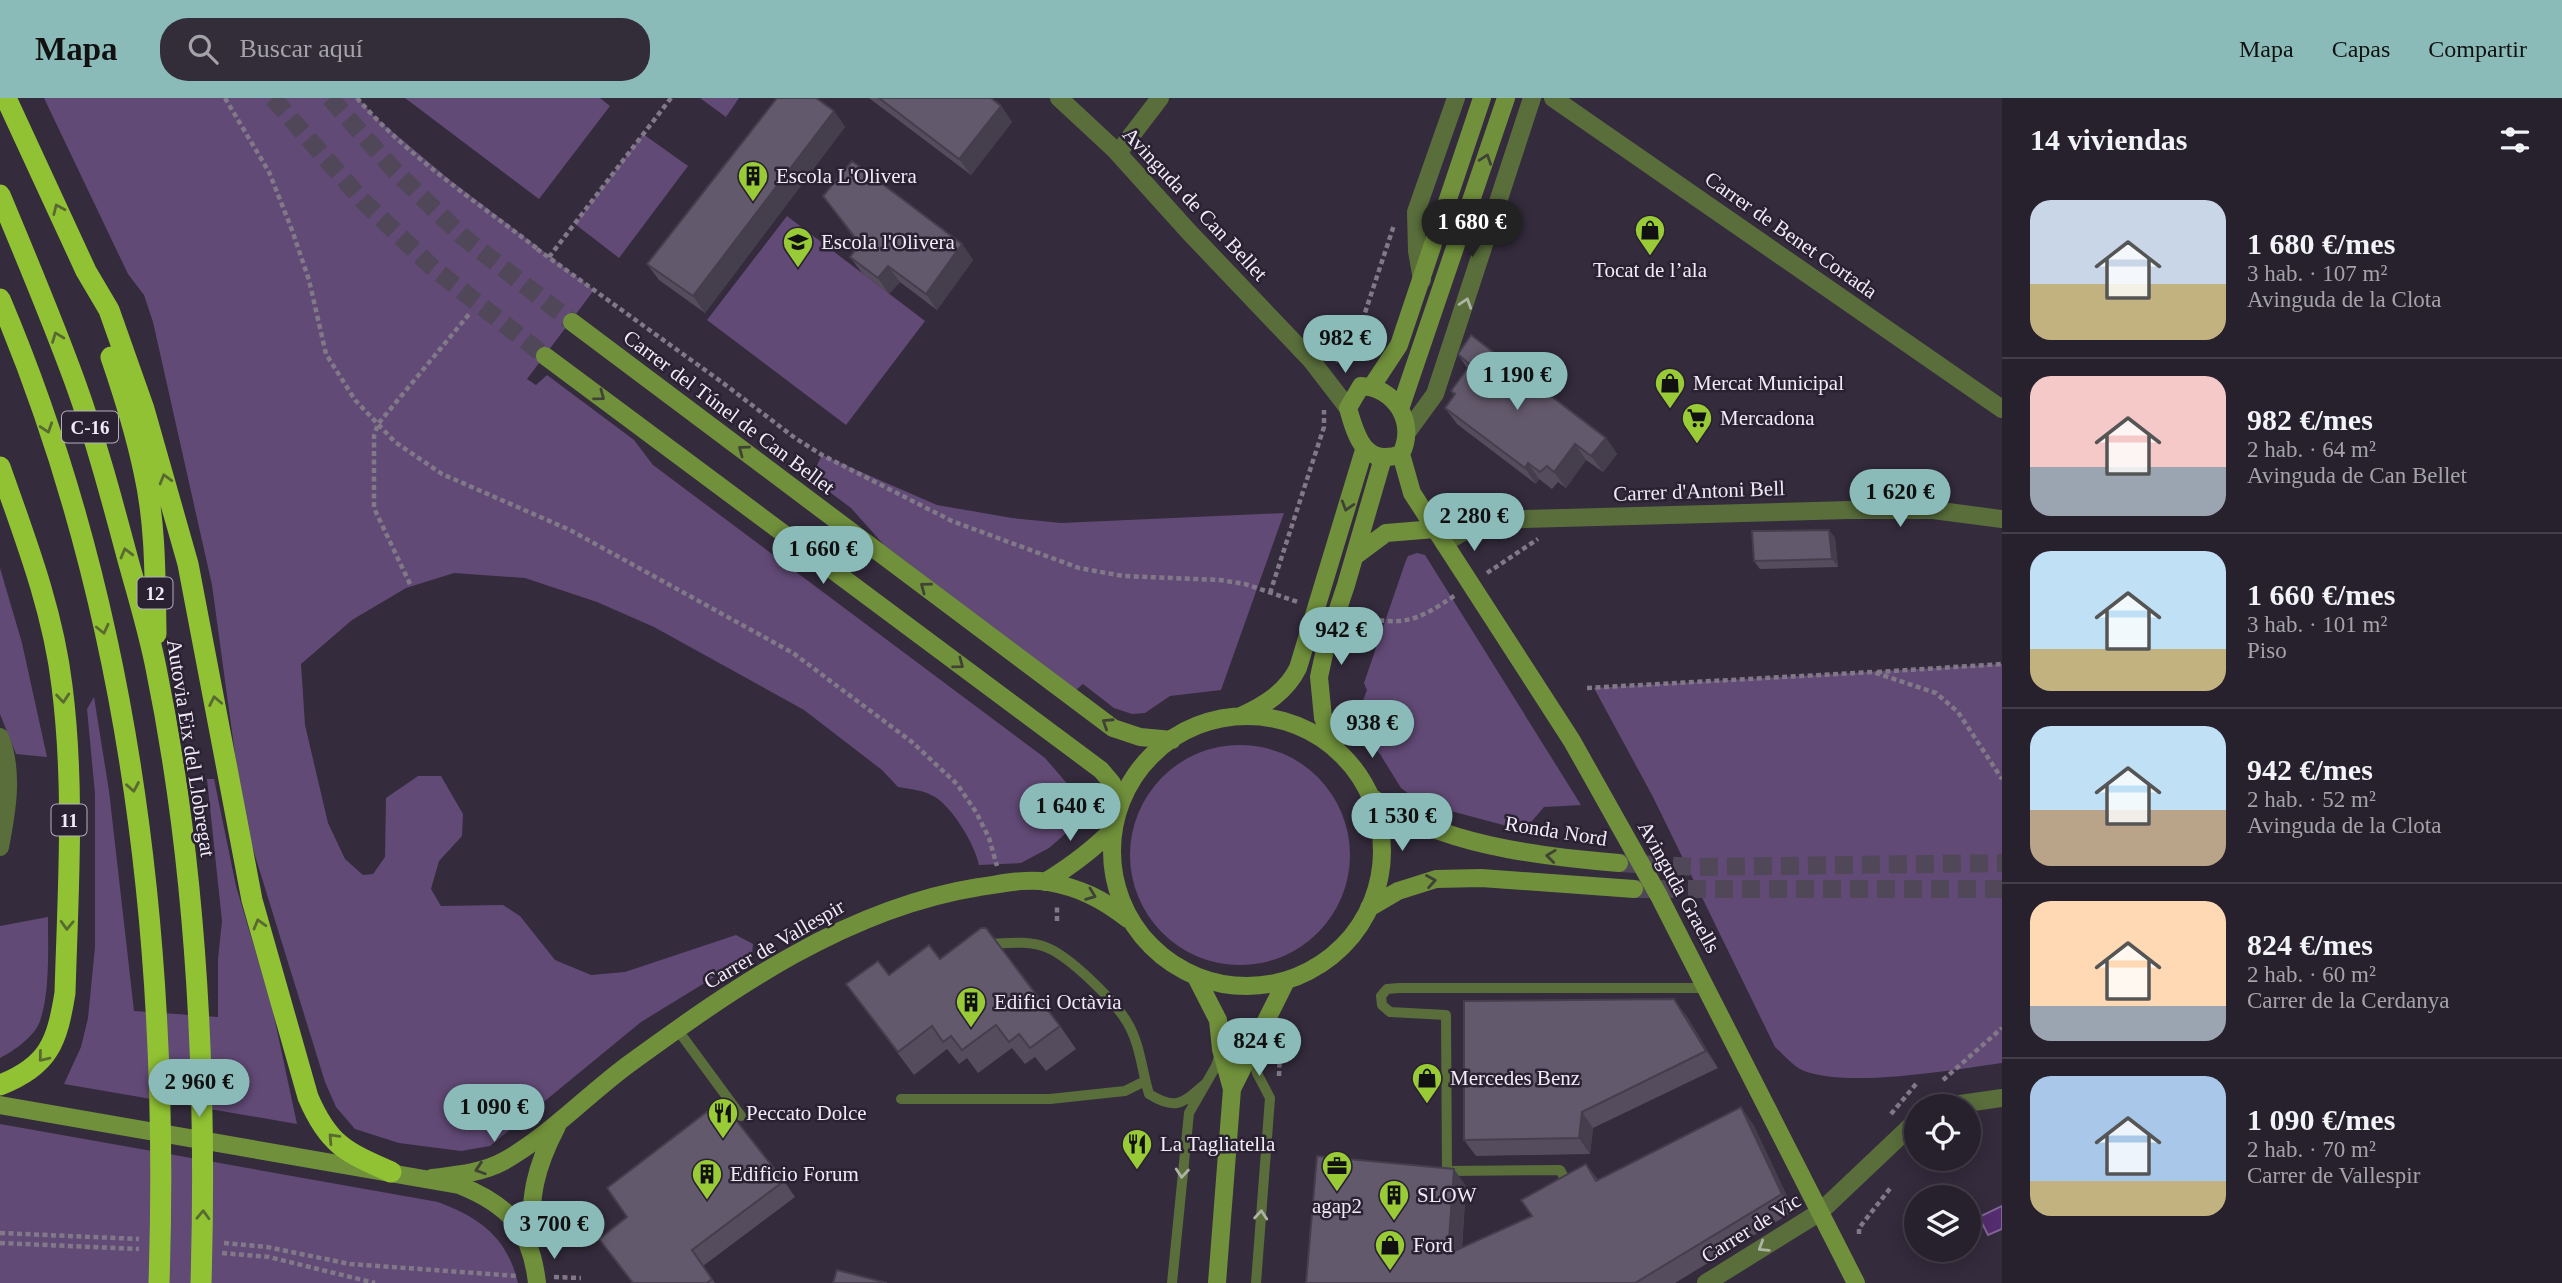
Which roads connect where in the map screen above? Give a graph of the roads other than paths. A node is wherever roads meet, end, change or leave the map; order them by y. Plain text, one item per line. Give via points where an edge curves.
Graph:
1 (6, 98) edge
2 (1059, 98) edge
3 (1160, 98) edge
4 (1456, 98) edge
5 (1482, 98) edge
6 (1506, 98) edge
7 (1532, 98) edge
8 (1553, 98) edge
9 (1118, 153) junction
10 (0, 195) edge
11 (86, 271) junction
12 (1422, 281) junction
13 (3, 308) edge
14 (572, 322) tunnel mouth
15 (545, 355) tunnel mouth
16 (1371, 386) junction
17 (1348, 408) junction
18 (1400, 409) junction
19 (2002, 409) edge
20 (1408, 431) junction
21 (1364, 450) junction
22 (1401, 454) junction
23 (1383, 458) junction
24 (0, 467) edge
25 (2002, 519) edge
26 (1440, 536) junction
27 (1354, 556) junction
28 (156, 667) junction
29 (1241, 716) junction
30 (0, 737) edge
31 (1172, 740) junction
32 (1338, 751) junction
33 (1371, 797) junction
34 (1118, 807) junction
35 (1114, 828) junction
36 (0, 847) edge
37 (1619, 863) tunnel mouth
38 (1045, 882) junction
39 (1634, 889) tunnel mouth
40 (1369, 908) junction
41 (1131, 921) junction
42 (989, 944) edge
43 (1196, 977) junction
44 (1286, 981) junction
45 (1708, 988) junction
46 (677, 1030) junction
47 (1221, 1049) junction
48 (1251, 1051) junction
49 (1145, 1081) junction
50 (1205, 1084) junction
51 (0, 1085) edge
52 (1232, 1089) junction
53 (2002, 1098) edge
54 (901, 1099) dead end
55 (1981, 1101) edge
56 (0, 1105) edge
57 (741, 1116) dead end
58 (559, 1122) junction
59 (1904, 1132) edge
60 (391, 1172) junction
61 (432, 1178) junction
62 (1567, 1184) edge
63 (1820, 1212) junction
64 (530, 1247) junction
65 (536, 1280) edge
66 (159, 1283) edge
67 (201, 1283) edge
68 (1172, 1283) edge
69 (1217, 1283) edge
70 (1256, 1283) edge
71 (1706, 1283) edge
72 (1856, 1283) edge

11 -> 1 highway
2 - 9 street, Avinguda de Can Bellet
3 - 9 street
4 - 12 street via 1416,212
5 - 12 street
18 -> 6 street
20 -> 7 street via 1435,394
8 - 19 street, Carrer de Benet Cortada
9 - 17 street, Avinguda de Can Bellet via 1327,379
28 -> 10 highway, Autovia Eix del Llobregat / C-16 via 99,453
11 - 28 highway, 12 via 145,473 152,519
60 -> 11 highway via 340,1146 308,1097 252,900 174,509 109,310
12 - 16 street via 1399,345
13 -> 66 highway, C-16 via 88,563 137,810 156,1000 162,1204
31 -> 14 street, Carrer del Túnel de Can Bellet via 1113,728
15 -> 34 street via 1101,769 1112,783
16 - 17 street via 1361,386
16 - 18 street via 1381,389
17 - 21 street
18 - 20 street
20 - 22 street
21 - 23 street
21 -> 29 street via 1298,668 1268,702
22 - 23 street
22 - 26 street, Avinguda Graells via 1412,493
23 - 27 street
24 -> 51 highway, 11 via 50,621 62,684 69,764 65,993 59,1026 51,1048 37,1066
25 - 26 street, Carrer d'Antoni Bell via 1921,510 1492,520
26 - 27 street via 1386,533
26 - 45 street, Avinguda Graells via 1572,741
27 - 32 street via 1319,677 1322,718
67 -> 28 highway, Autovia Eix del Llobregat / C-16 via 197,998 188,881
29 - 31 street via 1186,731
29 - 32 street via 1293,724
30 - 36 street via 8,793
31 - 34 street via 1140,771
32 - 33 street
37 -> 33 street, Ronda Nord via 1540,855 1472,839 1409,820
33 - 40 street via 1383,851
34 - 35 street
35 - 38 street via 1075,863
35 - 41 street via 1114,875
38 -> 41 street, Carrer de Vallespir via 1102,899
38 - 46 street, Carrer de Vallespir via 954,891 876,914 816,942
40 -> 39 street via 1398,891 1436,880 1481,878
40 - 44 street via 1336,954
41 - 43 street via 1164,959
42 - 49 lane via 1049,948 1099,988 1127,1022
43 - 44 street via 1239,986
43 - 47 street via 1218,1020
44 - 48 street
45 - 62 lane via 1399,988 1387,989 1381,996 1390,1012 1447,1015 1447,1171 1560,1171
45 - 63 street, Avinguda Graells
46 - 57 lane
46 - 58 street, Carrer de Vallespir
47 - 50 lane
47 - 52 street
48 - 52 street
70 -> 48 lane via 1270,1098
49 - 50 lane via 1149,1094 1164,1103 1183,1102
49 - 54 lane via 1125,1091 1050,1099
50 -> 68 lane via 1189,1113
52 - 69 street
53 - 55 street
56 - 60 street
58 -> 61 street, Carrer de Vallespir via 503,1161
58 - 64 street, Carrer de Vallespir via 534,1178
59 - 63 street, Carrer de Vic
60 - 61 street
61 - 64 street via 485,1195 514,1220
63 -> 71 street, Carrer de Vic
63 - 72 street, Avinguda Graells
64 - 65 street

